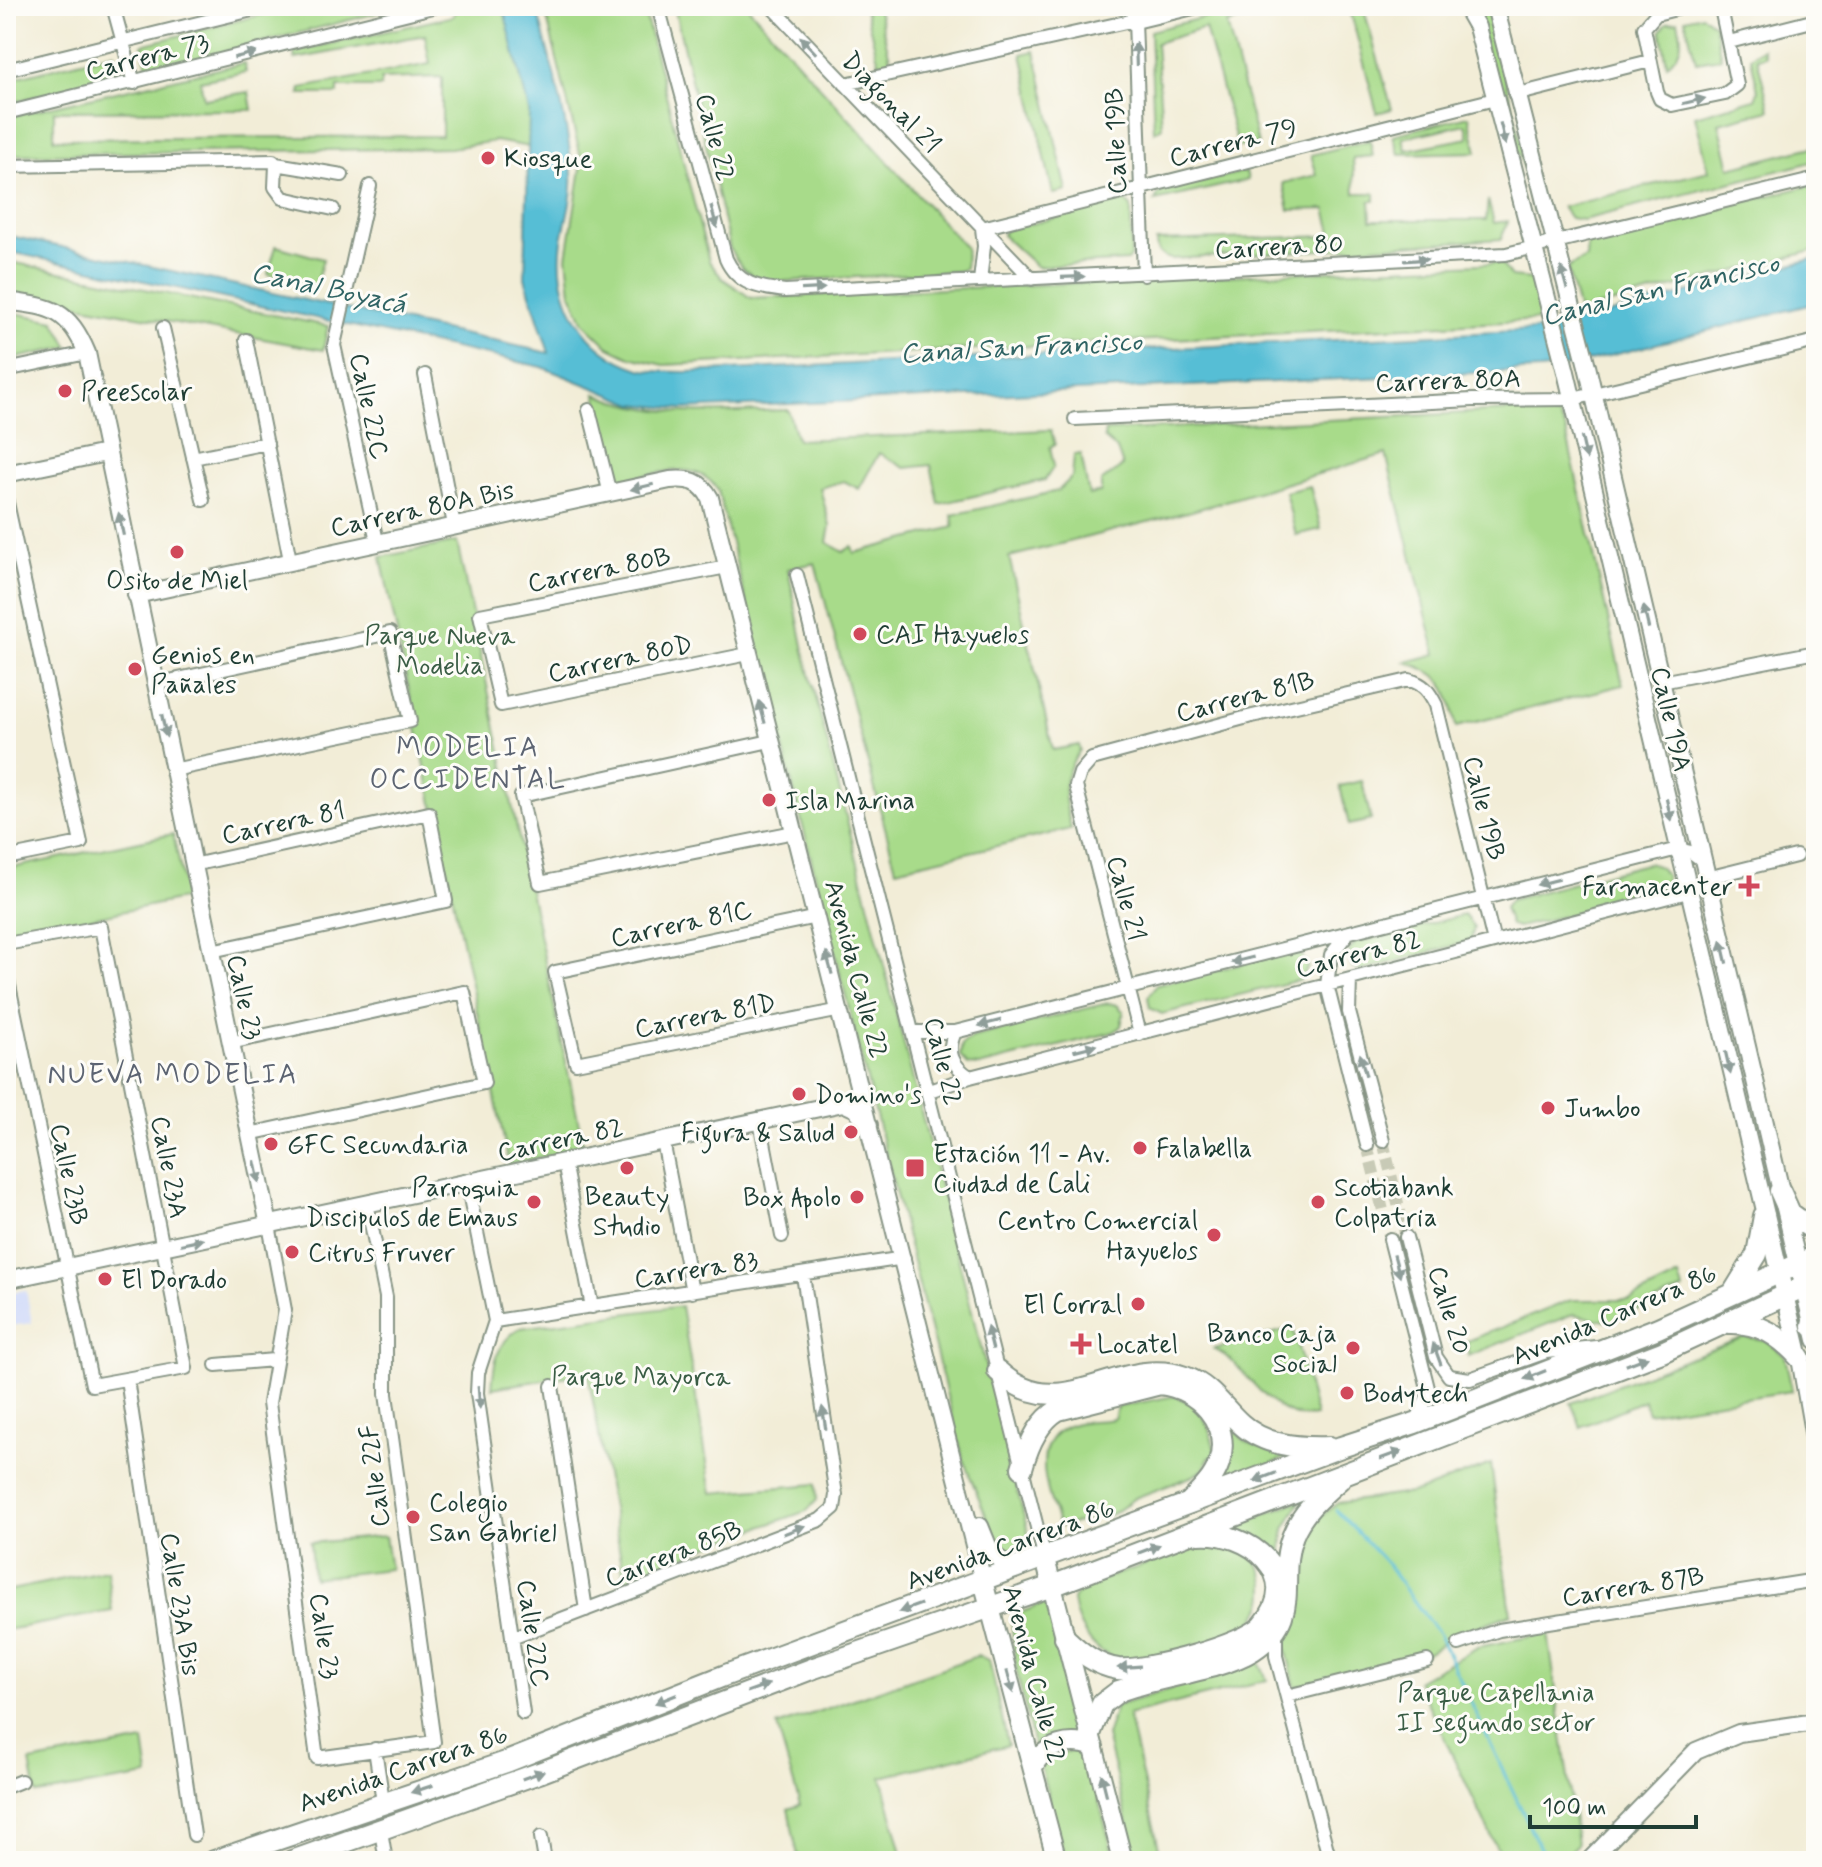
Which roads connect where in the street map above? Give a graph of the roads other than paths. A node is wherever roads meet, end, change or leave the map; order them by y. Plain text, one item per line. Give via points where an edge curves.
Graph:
1 (113, 6) edge
2 (268, 6) edge
3 (437, 6) edge
4 (658, 6) edge
5 (771, 6) edge
6 (1193, 6) edge
7 (1465, 6) edge
8 (1495, 6) edge
9 (1688, 6) edge
10 (1717, 6) edge
11 (1135, 13) edge
12 (1816, 20) edge
13 (123, 42) junction
14 (1729, 42) junction
15 (1650, 61) junction
16 (6, 70) edge
17 (134, 83) junction
18 (845, 84) junction
19 (1515, 95) junction
20 (1495, 99) junction
21 (6, 113) edge
22 (276, 164) junction
23 (6, 166) edge
24 (342, 175) dead end
25 (1816, 179) edge
26 (370, 186) dead end
27 (1141, 188) junction
28 (333, 209) dead end
29 (982, 228) junction
30 (1554, 243) junction
31 (1533, 248) junction
32 (1144, 275) junction
33 (738, 277) joint
34 (1032, 279) junction
35 (980, 281) junction
36 (6, 301) edge
37 (163, 328) dead end
38 (246, 340) dead end
39 (1816, 341) edge
40 (87, 353) junction
41 (6, 370) edge
42 (425, 375) dead end
43 (1594, 396) junction
44 (1573, 399) junction
45 (589, 410) dead end
46 (1075, 419) dead end
47 (267, 443) junction
48 (106, 453) junction
49 (193, 458) junction
50 (6, 474) edge
51 (610, 494) junction
52 (6, 498) edge
53 (710, 498) joint
54 (203, 500) dead end
55 (454, 525) junction
56 (377, 541) junction
57 (290, 560) junction
58 (727, 567) junction
59 (797, 575) dead end
60 (136, 595) junction
61 (1816, 652) edge
62 (748, 654) junction
63 (1661, 682) junction
64 (155, 684) junction
65 (1426, 687) joint
66 (501, 705) joint
67 (770, 741) junction
68 (173, 770) junction
69 (1080, 773) joint
70 (794, 832) junction
71 (1678, 849) junction
72 (1796, 856) dead end
73 (6, 858) edge
74 (193, 865) junction
75 (1705, 869) junction
76 (1688, 892) junction
77 (1483, 899) junction
78 (817, 917) junction
79 (1348, 933) junction
80 (1494, 942) junction
81 (6, 944) edge
82 (211, 951) junction
83 (6, 971) edge
84 (1350, 979) junction
85 (1327, 985) junction
86 (1128, 989) junction
87 (841, 1010) junction
88 (913, 1032) junction
89 (955, 1032) junction
90 (1140, 1034) junction
91 (230, 1043) junction
92 (576, 1063) joint
93 (856, 1066) junction
94 (970, 1077) junction
95 (929, 1091) junction
96 (843, 1103) junction
97 (760, 1121) junction
98 (872, 1130) junction
99 (249, 1134) junction
100 (663, 1141) junction
101 (1383, 1141) tunnel mouth
102 (1367, 1145) tunnel mouth
103 (564, 1162) junction
104 (467, 1183) junction
105 (1780, 1191) junction
106 (367, 1204) junction
107 (1764, 1216) junction
108 (269, 1225) junction
109 (1816, 1232) edge
110 (782, 1236) dead end
111 (1406, 1237) tunnel mouth
112 (1390, 1239) tunnel mouth
113 (163, 1248) junction
114 (904, 1258) junction
115 (1797, 1264) edge
116 (67, 1267) junction
117 (803, 1275) junction
118 (6, 1280) edge
119 (1801, 1288) edge
120 (692, 1292) junction
121 (1733, 1293) junction
122 (592, 1307) junction
123 (495, 1321) junction
124 (1725, 1323) junction
125 (1815, 1325) edge
126 (1608, 1347) junction
127 (1800, 1358) junction
128 (274, 1360) junction
129 (216, 1365) dead end
130 (998, 1371) junction
131 (127, 1379) junction
132 (552, 1386) dead end
133 (1415, 1423) junction
134 (1341, 1447) junction
135 (1816, 1449) edge
136 (952, 1454) junction
137 (1022, 1468) junction
138 (1351, 1470) junction
139 (1184, 1508) junction
140 (1186, 1535) junction
141 (1045, 1559) junction
142 (1014, 1570) junction
143 (1816, 1580) edge
144 (983, 1581) junction
145 (1052, 1586) junction
146 (990, 1607) junction
147 (586, 1610) junction
148 (1277, 1626) junction
149 (512, 1638) junction
150 (1065, 1638) junction
151 (1459, 1644) dead end
152 (1250, 1652) junction
153 (1427, 1661) dead end
154 (1280, 1671) junction
155 (1287, 1696) junction
156 (523, 1713) dead end
157 (1816, 1722) edge
158 (1092, 1740) junction
159 (375, 1749) junction
160 (1033, 1767) junction
161 (21, 1781) dead end
162 (6, 1787) edge
163 (383, 1802) junction
164 (381, 1831) junction
165 (194, 1835) dead end
166 (541, 1837) dead end
167 (388, 1860) edge
168 (214, 1861) edge
169 (292, 1861) edge
170 (545, 1861) edge
171 (1057, 1861) edge
172 (1123, 1861) edge
173 (1330, 1861) edge
174 (1589, 1861) edge

1 - 13 street
2 - 13 street, Carrera 73
17 -> 3 street, Carrera 73
4 -> 33 street, Calle 22 via 726,259
18 -> 5 street, Diagonal 21
6 - 11 street
7 - 20 street, Calle 19A via 1477,27
8 - 19 street, Calle 19A
9 - 15 street via 1646,22 1643,34
10 - 14 street
11 - 18 street
27 -> 11 street, Calle 19B
12 - 14 street
13 - 16 street, Carrera 73
13 - 17 street
15 -> 14 street via 1657,92 1665,103 1680,105 1735,89 1738,79
15 - 19 street
17 - 21 street, Carrera 73
18 - 29 street, Diagonal 21
19 - 30 street, Calle 19A
20 - 27 street, Carrera 79
20 -> 31 street, Calle 19A
22 - 23 street via 264,160
22 - 24 street
22 - 28 street via 275,187 283,198
25 - 30 street, Carrera 80
26 - 56 street, Calle 22C via 334,345
27 - 29 street, Carrera 79
27 - 32 street, Calle 19B
29 - 34 street
29 - 35 street
30 - 31 street, Carrera 80
43 -> 30 street, Calle 19A
32 -> 31 street, Carrera 80
31 - 44 street, Calle 19A
34 -> 32 street, Carrera 80
33 -> 35 street, Carrera 80 via 757,288 785,291
34 - 35 street, Carrera 80
36 - 40 street, Calle 23 via 61,314 77,330
37 - 49 street
38 - 47 street
39 - 43 street, Carrera 80A
40 - 41 street
40 - 48 street, Calle 23
42 - 55 street
43 - 44 street, Carrera 80A
63 -> 43 street, Calle 19A
44 - 46 street, Carrera 80A
44 -> 71 street, Calle 19A
45 - 51 street
47 - 49 street
47 - 57 street
48 - 50 street
60 -> 48 street, Calle 23
49 - 54 street
53 -> 51 street, Carrera 80A Bis via 697,482 682,479
51 - 55 street, Carrera 80A Bis
52 - 73 street via 81,843
53 - 58 street, Avenida Calle 22
55 - 56 street, Carrera 80A Bis
56 - 57 street, Carrera 80A Bis
57 - 60 street, Carrera 80A Bis
58 - 62 street, Avenida Calle 22
58 - 66 street, Carrera 80B via 480,615
59 - 88 street, Calle 22
60 - 64 street, Calle 23
61 - 63 street
62 - 66 street, Carrera 80D
67 -> 62 street, Avenida Calle 22
63 - 75 street, Calle 19A
64 -> 68 street, Calle 23
64 - 68 street via 390,633 410,721
65 - 69 street, Carrera 81B via 1409,680 1248,717 1092,759
65 - 77 street, Calle 19B via 1436,705
67 - 70 street, Avenida Calle 22
67 - 70 street via 521,796 540,883
68 - 74 street, Calle 23
69 - 86 street, Calle 21 via 1076,786
70 - 78 street, Avenida Calle 22
71 - 75 street via 1691,852
71 - 76 street, Calle 19A
71 -> 77 street, Carrera 82
72 - 75 street, Carrera 82
74 - 82 street, Calle 23
74 - 82 street, Carrera 81 via 429,813 446,901
75 - 76 street, Carrera 82
105 -> 75 street, Calle 19A
76 - 80 street, Carrera 82
76 -> 107 street, Calle 19A
77 - 79 street, Carrera 82
77 - 80 street, Calle 19B
87 -> 78 street, Avenida Calle 22
78 - 92 street, Carrera 81C via 555,972
79 - 85 street via 1331,955
79 -> 86 street, Carrera 82
80 - 84 street, Carrera 82
81 - 113 street, Calle 23A via 101,927
82 - 91 street, Calle 23
83 - 116 street, Calle 23B
84 - 85 street, Carrera 82
101 -> 84 street via 1349,1012
85 - 90 street, Carrera 82
85 - 102 street
86 -> 89 street, Carrera 82
86 - 90 street, Calle 21
87 - 92 street, Carrera 81D
87 - 93 street, Avenida Calle 22
88 - 89 street, Carrera 82
88 - 95 street, Calle 22
89 - 94 street via 952,1059
94 -> 90 street, Carrera 82
91 - 99 street, Calle 23
91 - 99 street via 464,992 484,1083
93 - 96 street via 853,1089
93 - 98 street, Avenida Calle 22
94 - 95 street, Carrera 82
130 -> 95 street, Calle 22
96 - 97 street, Carrera 82
96 - 98 street via 862,1114
97 - 100 street, Carrera 82
97 - 110 street
98 - 114 street, Avenida Calle 22
99 -> 108 street, Calle 23
100 - 103 street, Carrera 82
100 - 120 street
103 - 104 street, Carrera 82
103 - 122 street
104 - 106 street, Carrera 82
104 - 123 street, Calle 22C
105 - 109 main road via 1790,1213
105 - 115 street, Calle 19A
106 - 108 street, Carrera 82
106 - 159 street, Calle 22F via 386,1297 386,1394 434,1742
107 - 115 street, Calle 19A
107 - 121 main road via 1757,1254
113 -> 108 street, Carrera 82
108 - 128 street, Calle 23 via 285,1310
126 -> 111 street, Calle 20 via 1561,1348 1470,1379 1449,1376 1436,1357
112 -> 133 street, Calle 20 via 1429,1392
113 - 116 street, Carrera 82
113 - 131 street, Calle 23A via 186,1368
114 - 117 street, Carrera 83
114 - 136 street, Avenida Calle 22
115 - 119 street, Calle 19A
115 - 121 main road, Avenida Carrera 86
116 - 118 street, Carrera 82
116 - 131 street, Calle 23B via 92,1385
117 - 120 street, Carrera 83
147 -> 117 street, Carrera 85B via 820,1520 834,1508
119 - 124 main road, Avenida Carrera 86
119 - 125 street, Calle 19A
119 - 127 street, Calle 19A
120 - 122 street, Carrera 83
121 - 126 main road, Avenida Carrera 86
122 - 123 street, Carrera 83
123 -> 149 street, Calle 22C via 477,1393
124 - 127 main road via 1775,1333
138 -> 124 main road, Avenida Carrera 86
126 -> 133 main road, Avenida Carrera 86
127 - 135 street, Calle 19A
128 - 129 street
128 - 159 street, Calle 23 via 269,1403 317,1758
130 - 134 main road via 1040,1396 1171,1373 1205,1387 1256,1434 1286,1446
130 - 137 street, Calle 22
131 - 165 street, Calle 23A Bis
132 - 147 street
133 - 134 main road, Avenida Carrera 86
134 -> 139 main road, Avenida Carrera 86
136 - 142 street, Avenida Calle 22 via 972,1495 985,1543 996,1559
136 - 144 street, Avenida Calle 22
137 - 139 main road via 1030,1443 1058,1410 1171,1385 1198,1397 1211,1412 1221,1439 1217,1468
137 - 141 street, Calle 22
138 - 140 main road, Avenida Carrera 86
138 - 148 main road via 1314,1504 1293,1534 1288,1598
139 - 141 main road, Avenida Carrera 86
145 -> 140 main road, Avenida Carrera 86
140 -> 150 main road via 1235,1536 1267,1559 1277,1593 1262,1627 1212,1649 1122,1669 1089,1657
141 - 142 main road, Avenida Carrera 86
141 - 145 main road, Avenida Calle 22
142 - 144 main road, Avenida Carrera 86
143 - 151 street, Carrera 87B via 1499,1630
144 - 146 main road, Avenida Calle 22
144 -> 163 main road, Avenida Carrera 86 via 509,1761
145 - 146 main road, Avenida Carrera 86
145 - 150 main road, Avenida Calle 22
146 -> 160 main road, Avenida Calle 22
164 -> 146 main road, Avenida Carrera 86
147 - 149 street, Carrera 85B
148 - 152 main road
148 - 154 street via 1274,1643
149 - 156 street, Calle 22C
150 - 158 main road, Avenida Calle 22
152 - 154 street via 1267,1657
152 - 158 main road via 1119,1691 1102,1704
153 - 155 street
154 - 155 street
155 - 173 street
157 - 174 street via 1739,1733 1710,1744 1676,1768
158 - 160 main road via 1058,1744
172 -> 158 main road, Avenida Calle 22
159 - 163 street
160 - 171 main road, Avenida Calle 22
161 - 162 street
163 - 168 main road, Avenida Carrera 86
164 - 167 street
164 - 169 main road, Avenida Carrera 86
166 - 170 street

